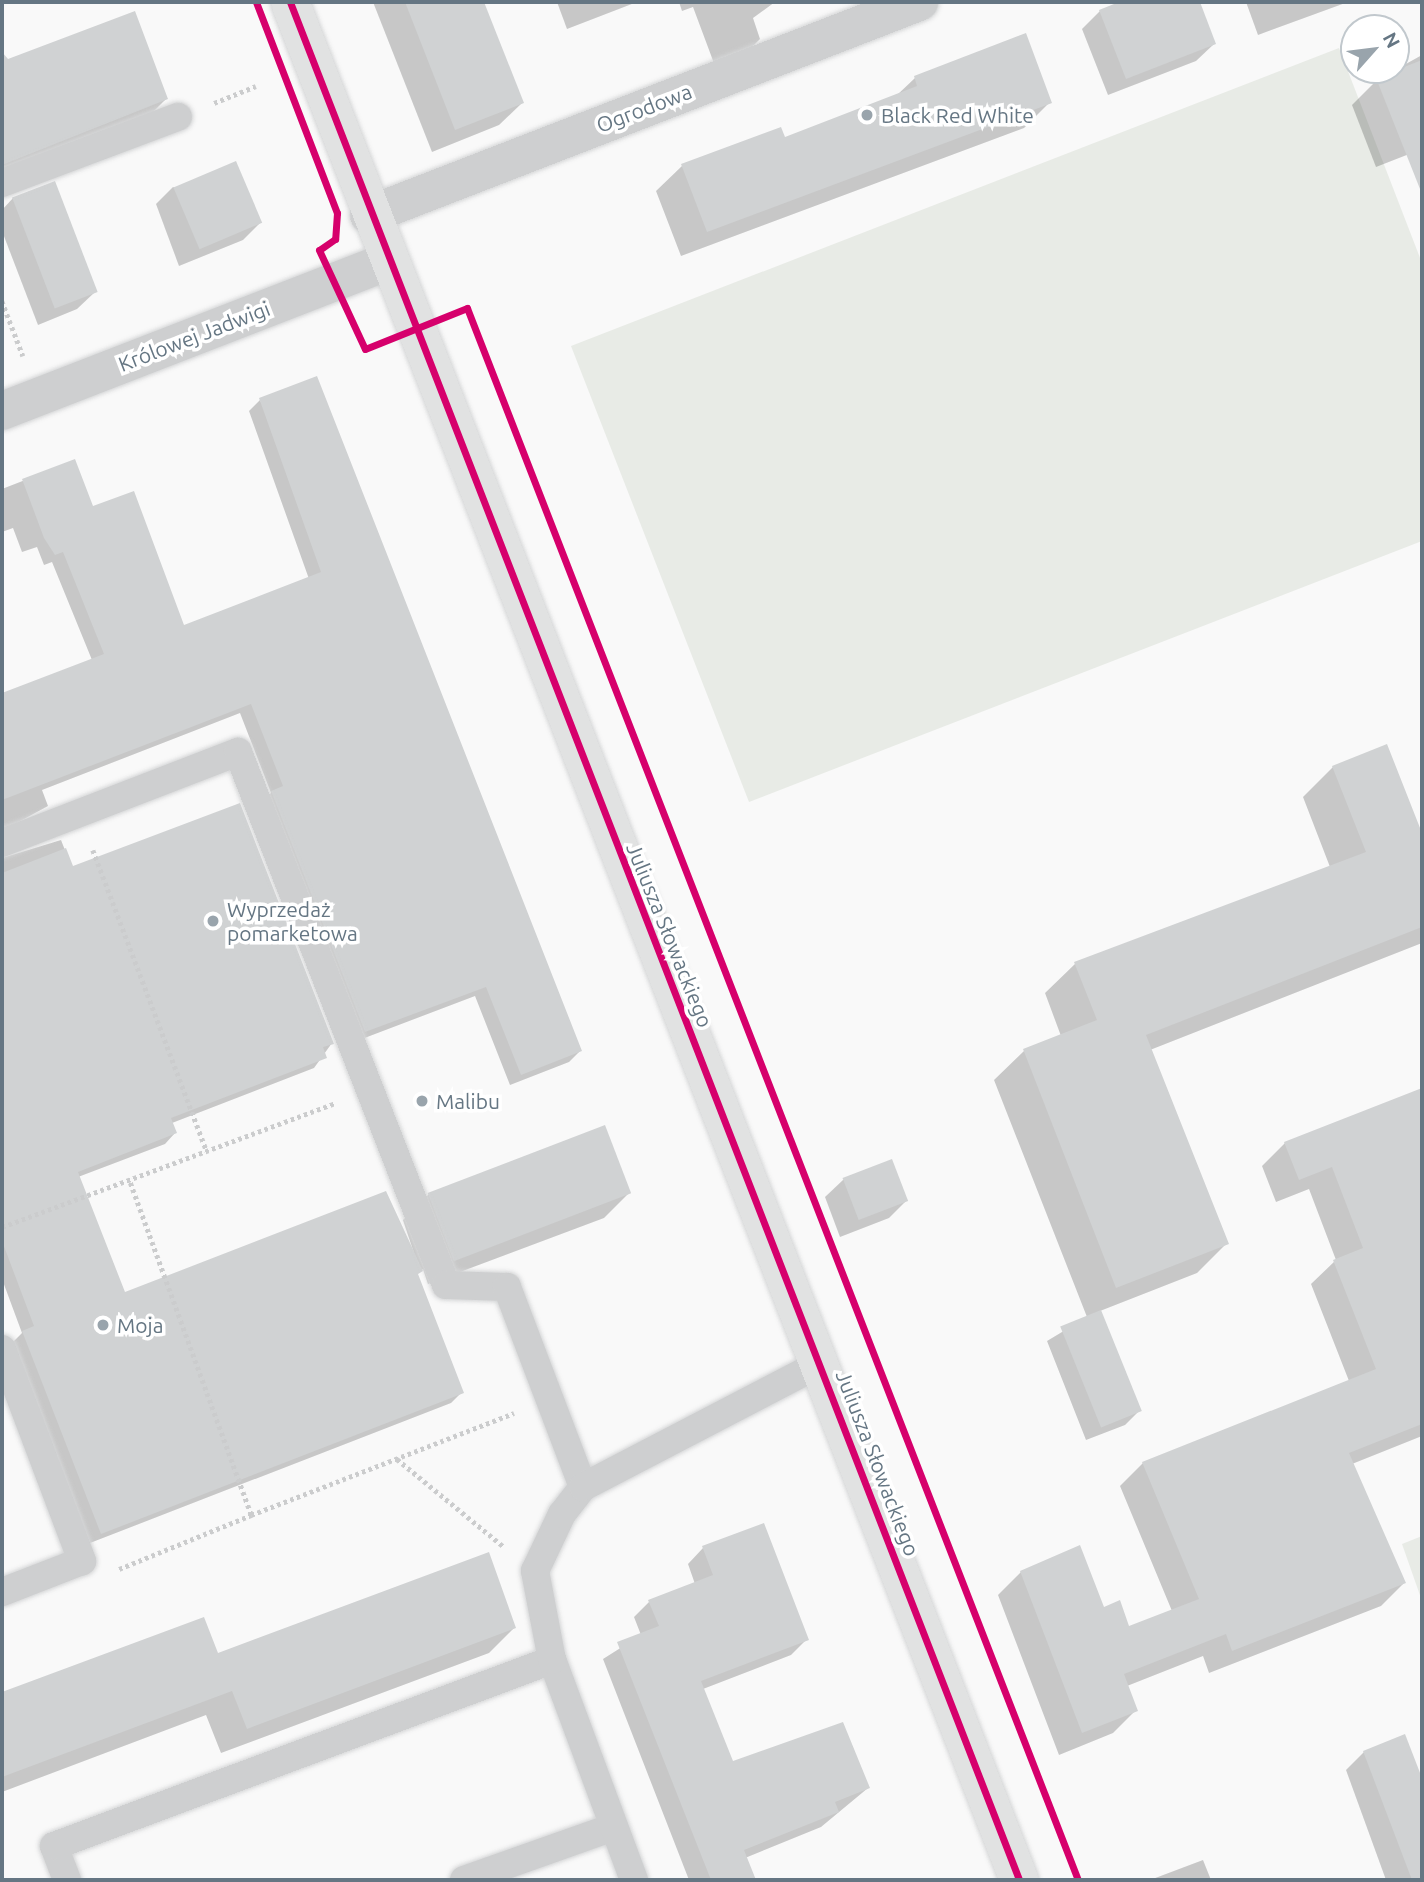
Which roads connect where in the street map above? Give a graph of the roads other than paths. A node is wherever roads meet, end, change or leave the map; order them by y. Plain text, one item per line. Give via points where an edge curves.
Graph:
1 (290, 2) edge
2 (919, 2) edge
3 (178, 117) road end
4 (2, 183) edge
5 (369, 215) junction
6 (387, 262) junction
7 (2, 411) edge
8 (2, 842) edge
9 (2, 1349) edge
10 (821, 1363) junction
11 (583, 1487) junction
12 (2, 1592) edge
13 (552, 1660) junction
14 (614, 1827) junction
15 (67, 1880) edge
16 (464, 1880) edge
17 (634, 1880) edge
18 (1019, 1880) edge

1 - 5 street, Juliusza Słowackiego
2 - 5 street, Ogrodowa
3 - 4 lane
5 - 6 street, Juliusza Słowackiego
6 - 7 street, Królowej Jadwigi
6 - 10 street, Juliusza Słowackiego
8 - 11 lane via 238,752 446,1285 507,1287
9 - 12 lane via 82,1561
10 - 11 lane
10 - 18 street, Juliusza Słowackiego
11 - 13 lane via 562,1514 535,1571
13 - 14 lane
13 - 15 lane via 54,1846
14 - 16 lane
14 - 17 lane

